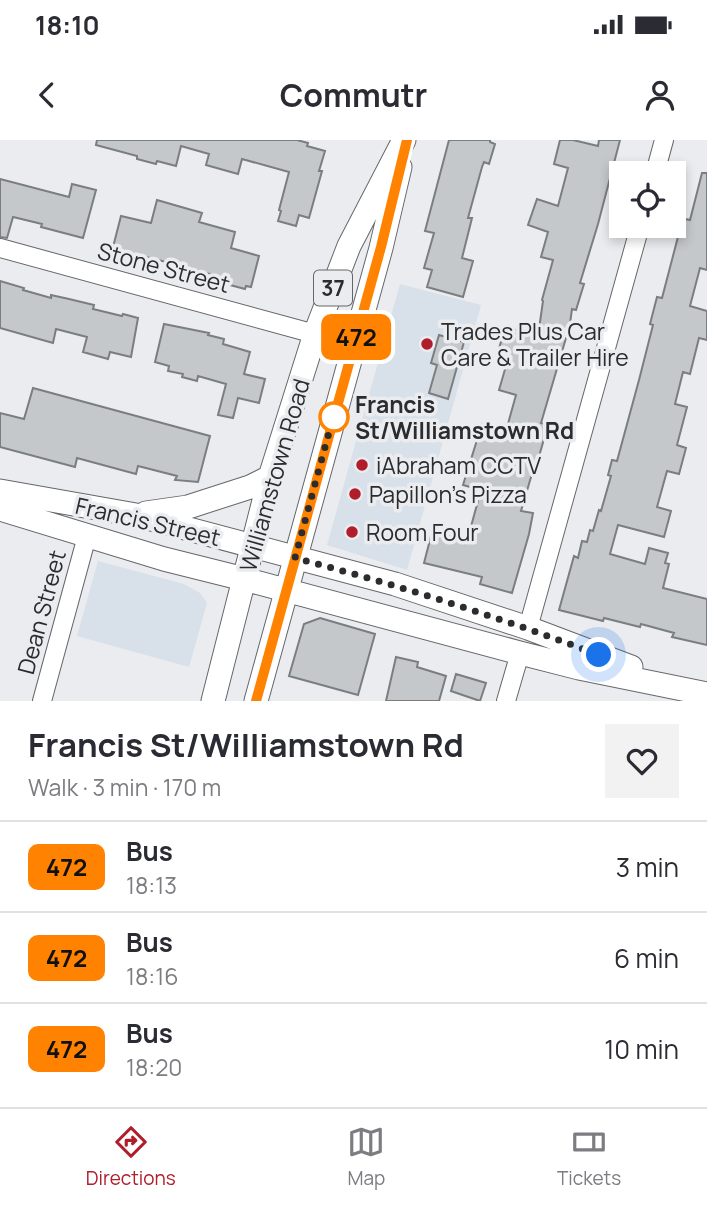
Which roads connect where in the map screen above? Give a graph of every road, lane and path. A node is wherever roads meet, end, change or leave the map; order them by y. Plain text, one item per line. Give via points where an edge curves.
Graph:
1 (406, 140) edge
2 (664, 140) edge
3 (658, 161) edge
4 (637, 238) edge
5 (0, 248) edge
6 (314, 334) junction
7 (270, 477) junction
8 (0, 491) edge
9 (0, 509) edge
10 (136, 515) junction
11 (87, 537) junction
12 (253, 547) junction
13 (295, 558) junction
14 (244, 579) junction
15 (285, 590) junction
16 (528, 628) junction
17 (520, 653) junction
18 (700, 692) edge
19 (42, 701) edge
20 (213, 701) edge
21 (256, 701) edge
22 (506, 701) edge

1 - 6 main road, Williamstown Road / 37 via 349,246
1 - 13 main road, Williamstown Road / 37
2 - 3 street
4 - 16 street
5 - 6 street, Stone Street
6 - 7 main road, Williamstown Road / 37
7 - 10 main road via 188,508
7 - 12 main road, Williamstown Road / 37
8 - 10 main road, Francis Street
9 - 11 main road, Francis Street
10 - 12 main road, Francis Street
11 - 14 main road, Francis Street
11 - 19 street, Dean Street
12 - 13 main road, Francis Street
12 - 14 main road, Williamstown Road / 37
13 - 15 main road, Williamstown Road / 37
13 - 16 main road, Francis Street via 395,584
14 - 15 main road, Francis Street
14 - 20 main road, Williamstown Road / 37
15 - 17 main road, Francis Street
15 - 21 main road, Williamstown Road / 37
16 - 18 main road, Francis Street
17 - 18 main road, Francis Street
17 - 22 street

